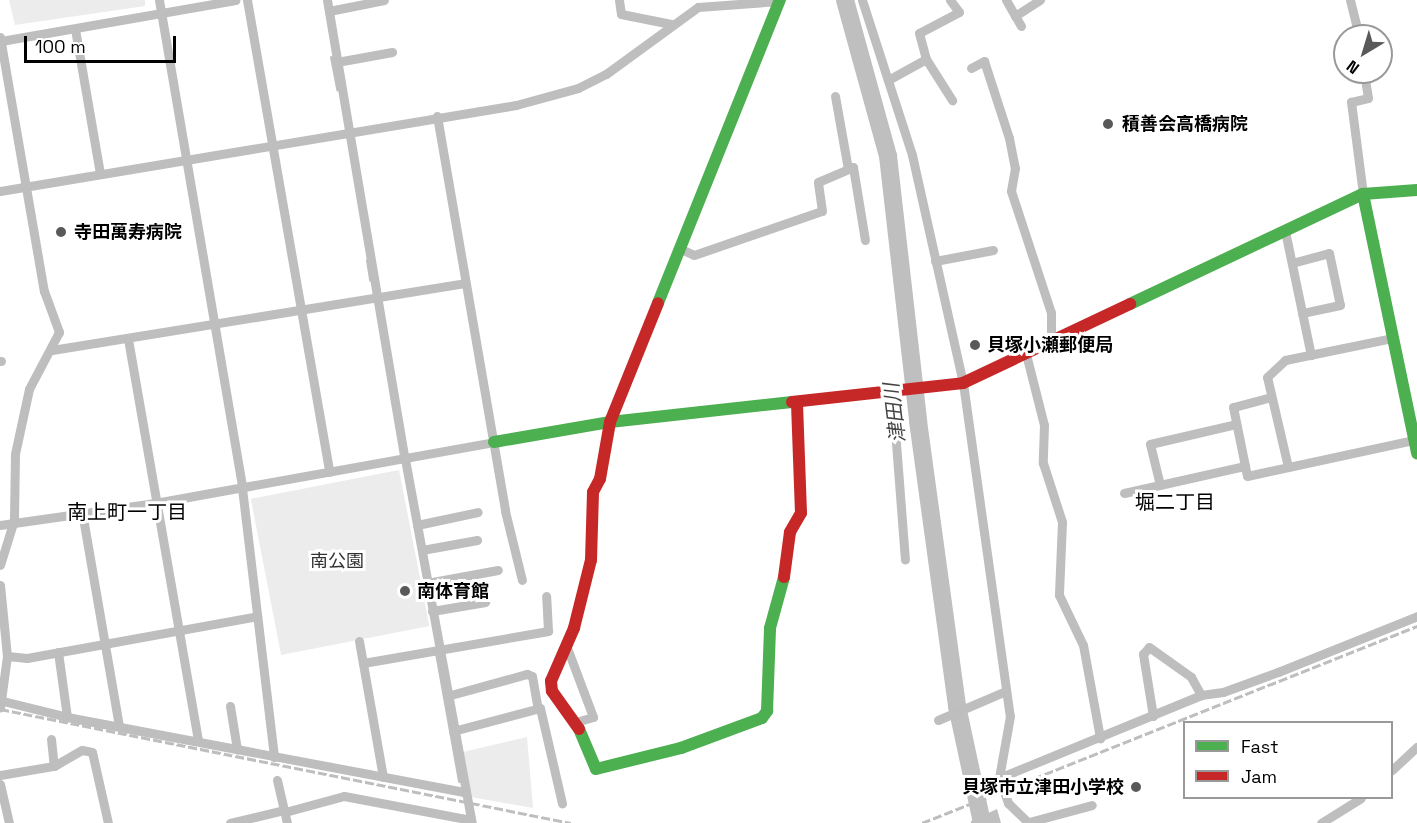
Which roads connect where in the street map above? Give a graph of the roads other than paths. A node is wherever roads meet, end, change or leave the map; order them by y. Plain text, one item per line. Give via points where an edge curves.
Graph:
1 (159, 0) edge
2 (235, 0) edge
3 (247, 0) edge
4 (327, 0) edge
5 (384, 0) edge
6 (619, 0) edge
7 (780, 0) edge
8 (862, 0) edge
9 (950, 0) edge
10 (1006, 0) edge
11 (1040, 0) edge
12 (1350, 0) edge
13 (757, 1) edge
14 (161, 11) junction
15 (329, 11) junction
16 (1015, 16) junction
17 (671, 24) junction
18 (1356, 24) edge
19 (1021, 26) dead end
20 (75, 29) junction
21 (0, 39) edge
22 (392, 52) dead end
23 (926, 59) junction
24 (337, 62) junction
25 (970, 68) dead end
26 (888, 80) junction
27 (1366, 84) edge
28 (835, 96) dead end
29 (951, 100) dead end
30 (437, 116) junction
31 (348, 134) junction
32 (274, 146) junction
33 (186, 161) junction
34 (854, 167) junction
35 (100, 174) junction
36 (26, 186) junction
37 (1417, 190) edge
38 (0, 191) edge
39 (1363, 194) junction
40 (1285, 231) junction
41 (865, 240) dead end
42 (681, 249) junction
43 (993, 250) dead end
44 (935, 261) junction
45 (1292, 263) junction
46 (465, 283) junction
47 (377, 298) junction
48 (301, 310) junction
49 (1302, 313) junction
50 (213, 325) junction
51 (1392, 338) junction
52 (128, 339) junction
53 (1051, 341) junction
54 (52, 350) junction
55 (1026, 354) junction
56 (1311, 355) junction
57 (963, 383) junction
58 (892, 391) junction
59 (1271, 397) junction
60 (797, 403) junction
61 (610, 422) junction
62 (1236, 424) junction
63 (1414, 440) junction
64 (494, 442) junction
65 (1417, 453) edge
66 (405, 459) junction
67 (1245, 466) junction
68 (1288, 467) junction
69 (328, 472) junction
70 (1160, 485) junction
71 (242, 488) junction
72 (1124, 493) dead end
73 (155, 503) junction
74 (82, 512) junction
75 (478, 512) dead end
76 (14, 520) junction
77 (0, 525) edge
78 (417, 525) junction
79 (477, 540) dead end
80 (422, 550) junction
81 (905, 559) dead end
82 (0, 565) edge
83 (498, 570) dead end
84 (522, 580) dead end
85 (427, 583) junction
86 (0, 585) edge
87 (546, 596) dead end
88 (485, 602) dead end
89 (2, 609) edge
90 (432, 611) junction
91 (257, 616) junction
92 (1417, 616) edge
93 (178, 630) junction
94 (359, 641) dead end
95 (105, 644) junction
96 (566, 645) junction
97 (439, 648) junction
98 (5, 652) edge
99 (58, 652) junction
100 (363, 663) junction
101 (1006, 691) junction
102 (1202, 695) junction
103 (447, 696) junction
104 (2, 704) edge
105 (230, 706) dead end
106 (538, 709) junction
107 (1153, 716) junction
108 (68, 717) junction
109 (938, 720) dead end
110 (576, 722) junction
111 (119, 726) junction
112 (453, 731) junction
113 (1100, 738) junction
114 (51, 739) dead end
115 (198, 741) junction
116 (237, 749) junction
117 (1415, 752) edge
118 (274, 757) junction
119 (54, 766) junction
120 (1393, 769) edge
121 (0, 775) edge
122 (383, 777) junction
123 (999, 778) junction
124 (277, 780) dead end
125 (0, 784) edge
126 (464, 792) junction
127 (1359, 799) edge
128 (562, 803) dead end
129 (1092, 805) dead end
130 (284, 811) junction
131 (472, 821) edge
132 (9, 823) edge
133 (108, 823) edge
134 (230, 823) edge
135 (287, 823) edge
136 (1029, 823) edge
137 (1321, 823) edge

1 - 14 street
2 - 14 street
3 - 32 street
4 - 15 street
5 - 15 street
6 - 17 street via 621,14
7 - 13 street
7 - 42 street
8 - 26 street
9 - 23 street via 959,12 919,33
10 - 16 street
11 - 16 street
12 - 18 street
13 - 17 street via 698,7
14 - 20 street
14 - 33 street
15 - 24 street
16 - 19 street
17 - 30 street via 623,63 578,88 516,105
20 - 21 street
20 - 35 street
21 - 36 street
22 - 24 street
23 - 26 street
23 - 29 street
24 - 31 street
25 - 53 street via 984,61 1009,138 1015,168 1011,191 1050,313
26 - 44 street via 912,156
27 - 39 street via 1368,98 1351,102
28 - 34 street
30 - 31 street
30 - 46 street
31 - 32 street
31 - 47 street
32 - 33 street
32 - 48 street
33 - 35 street
33 - 50 street
34 - 41 street
34 - 42 street via 818,182 822,211 694,255
35 - 36 street
36 - 38 street
36 - 54 street via 44,291 59,332
37 - 39 street
39 - 40 street
39 - 51 street
40 - 45 street
40 - 53 street
42 - 61 street
43 - 44 street
44 - 57 street
45 - 49 street
45 - 49 street via 1329,253 1338,294 1340,305
46 - 47 street
46 - 64 street
47 - 48 street
47 - 66 street
48 - 50 street
48 - 69 street
49 - 56 street
50 - 52 street
50 - 71 street
51 - 56 street
51 - 63 street
52 - 54 street
52 - 73 street
53 - 55 street
54 - 76 street via 29,389 15,454
55 - 57 street
55 - 113 street via 1044,425 1042,463 1062,522 1059,595 1083,645
56 - 59 street via 1285,360 1267,377
57 - 58 street
57 - 101 street
58 - 60 street
58 - 81 street
59 - 62 street via 1233,407
59 - 68 street
60 - 61 street
60 - 110 street via 801,513 790,532 790,554 770,628 767,711 762,718 723,734 600,769 596,769
61 - 64 street
61 - 96 street via 600,479 591,504 591,560
62 - 67 street
62 - 70 street via 1150,444
63 - 65 street
63 - 68 street
64 - 66 street
64 - 84 street
66 - 69 street
66 - 78 street
67 - 68 street via 1247,476
67 - 70 street
69 - 71 street
70 - 72 street
71 - 73 street
71 - 91 street
73 - 74 street
73 - 93 street
74 - 76 street
74 - 95 street
75 - 78 street
76 - 77 street
76 - 82 street
78 - 80 street
79 - 80 street
80 - 85 street
83 - 85 street
85 - 90 street
86 - 89 street
87 - 97 street via 548,631
88 - 90 street
89 - 98 street
90 - 97 street
91 - 93 street
91 - 118 street
92 - 102 street via 1278,672 1223,692
93 - 95 street
93 - 115 street
94 - 100 street
95 - 99 street
95 - 111 street
96 - 110 street via 555,667 552,691
96 - 110 street via 593,717
97 - 100 street
97 - 103 street
98 - 99 street via 27,658
98 - 104 street
99 - 108 street
100 - 122 street
101 - 109 street
101 - 123 street via 1010,716
102 - 107 street
102 - 107 street via 1191,677 1149,647 1143,654
103 - 106 street via 527,674 532,676
103 - 112 street
104 - 108 street
105 - 116 street
106 - 112 street
106 - 128 street
107 - 113 street
108 - 111 street
111 - 115 street
112 - 126 street
113 - 123 street
114 - 119 street
115 - 116 street
116 - 118 street
117 - 120 street
118 - 122 street
119 - 121 street
119 - 133 street via 82,750 92,752
122 - 126 street
123 - 136 street via 1008,803
124 - 130 street
125 - 132 street
126 - 131 street
127 - 137 street
129 - 136 street
130 - 131 street via 344,796
130 - 134 street
130 - 135 street

